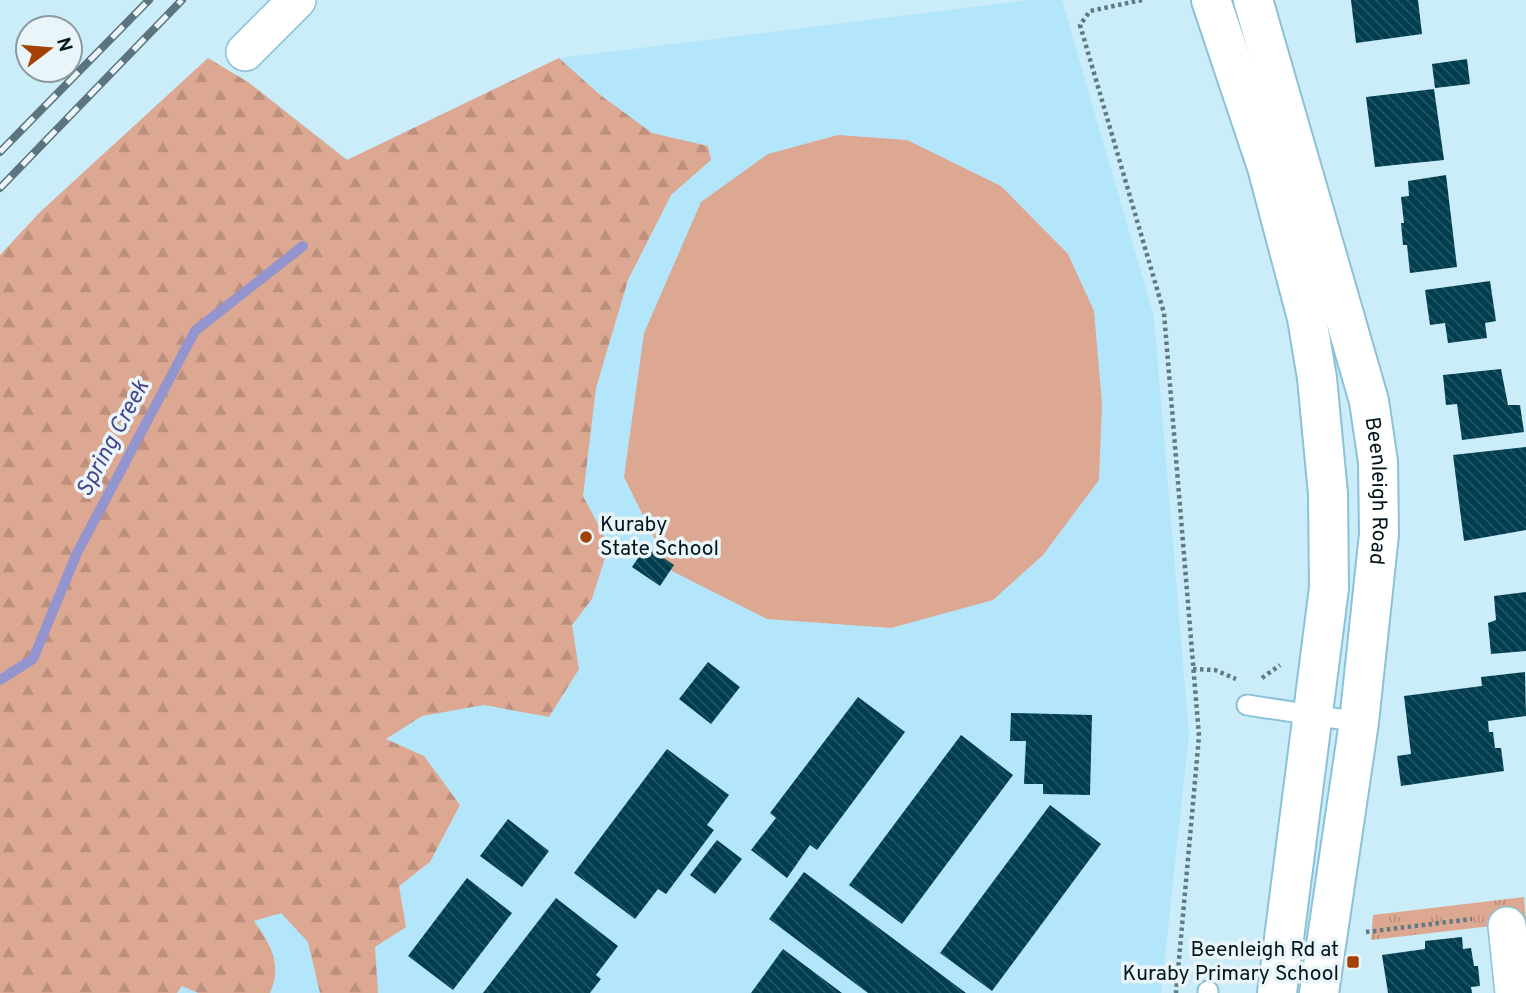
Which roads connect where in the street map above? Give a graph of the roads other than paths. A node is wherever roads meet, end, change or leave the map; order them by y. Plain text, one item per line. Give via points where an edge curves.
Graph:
1 (298, 0) edge
2 (1211, 0) edge
3 (1253, 0) edge
4 (245, 52) dead end
5 (1247, 705) dead end
6 (1311, 716) junction
7 (1359, 722) junction
8 (1507, 926) road end
9 (1277, 993) edge
10 (1319, 993) edge
11 (1514, 993) edge

1 - 4 street
2 - 6 main road, Beenleigh Road via 1267,167 1307,318 1317,378 1328,494 1329,588
3 - 7 main road, Beenleigh Road via 1368,401 1378,462 1379,534
5 - 6 lane
6 - 7 lane
6 - 9 main road, Beenleigh Road
7 - 10 main road, Beenleigh Road
8 - 11 street

